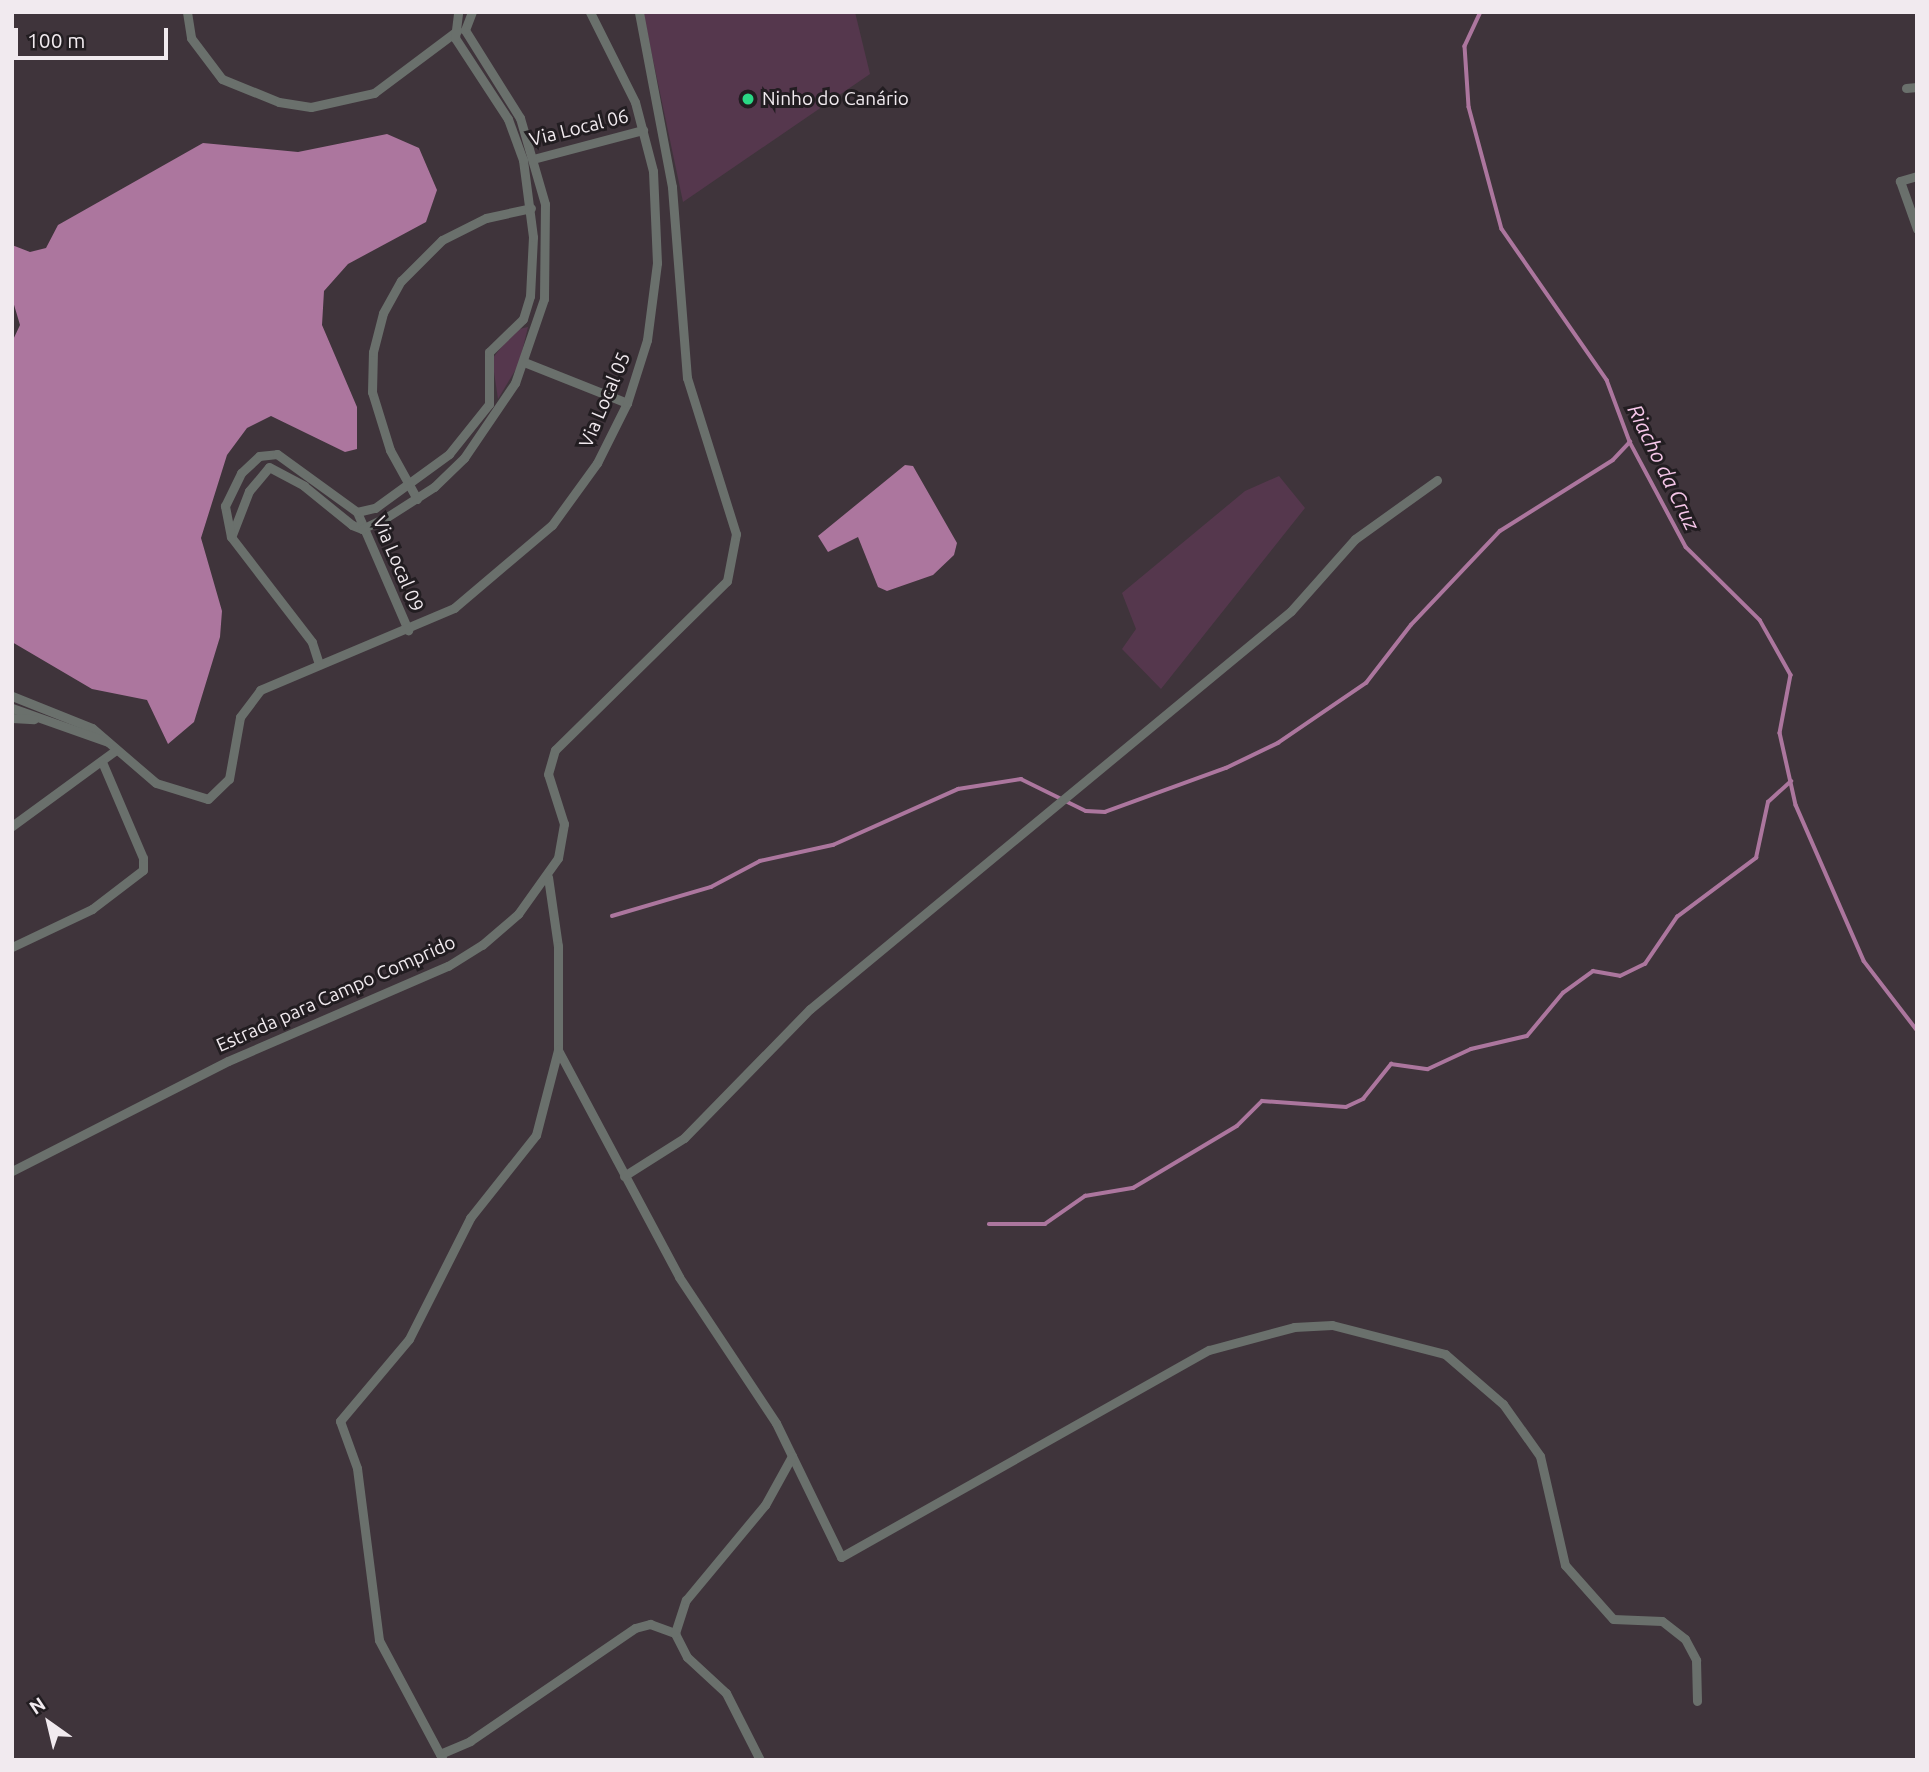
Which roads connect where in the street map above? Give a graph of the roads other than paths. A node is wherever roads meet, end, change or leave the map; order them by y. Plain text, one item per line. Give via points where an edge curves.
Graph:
1 (187, 12) edge
2 (458, 12) edge
3 (472, 12) edge
4 (590, 12) edge
5 (639, 12) edge
6 (465, 30) junction
7 (454, 31) junction
8 (1917, 87) edge
9 (1906, 88) dead end
10 (643, 130) junction
11 (536, 158) junction
12 (523, 160) junction
13 (1917, 176) edge
14 (531, 208) junction
15 (1917, 229) edge
16 (523, 319) junction
17 (538, 323) junction
18 (524, 362) junction
19 (627, 403) junction
20 (489, 404) junction
21 (499, 410) junction
22 (277, 454) junction
23 (274, 469) junction
24 (1437, 480) dead end
25 (409, 486) junction
26 (417, 499) junction
27 (357, 512) junction
28 (362, 529) junction
29 (232, 537) junction
30 (408, 630) junction
31 (318, 661) junction
32 (12, 696) edge
33 (12, 708) edge
34 (12, 718) edge
35 (34, 719) junction
36 (108, 743) junction
37 (116, 750) junction
38 (102, 762) junction
39 (12, 826) edge
40 (548, 877) junction
41 (12, 947) edge
42 (558, 1050) junction
43 (12, 1171) edge
44 (624, 1176) junction
45 (792, 1456) junction
46 (675, 1633) junction
47 (1697, 1701) dead end
48 (442, 1757) edge
49 (760, 1760) edge

1 - 7 street via 191,38 222,79 251,93 303,106 358,99 404,74
2 - 7 street
3 - 6 street
4 - 10 street, Via Local 05 via 622,72
5 - 40 street, Estrada para Campo Comprido via 672,187 687,379 733,518 737,548 727,581 555,750 548,786 564,824
6 - 7 street
6 - 11 street via 504,85
7 - 12 street via 508,119
8 - 9 street
10 - 11 street, Via Local 06
10 - 19 street, Via Local 05 via 656,199 657,263 647,340
11 - 12 street, Via Local 06
11 - 17 street via 548,265
12 - 14 street
13 - 15 street via 1900,181
14 - 16 street via 533,266
14 - 25 street via 486,218 442,240 401,281 383,313 373,352 372,392 390,450
16 - 17 street
16 - 20 street via 489,352
17 - 18 street
18 - 19 street
18 - 21 street
19 - 30 street, Via Local 05 via 597,463 543,534 480,590
20 - 21 street
20 - 25 street via 449,454
21 - 26 street via 464,457
22 - 23 street
22 - 27 street
22 - 29 street via 259,456 241,473 225,506
23 - 28 street
23 - 29 street via 262,470 249,491
24 - 44 street via 1355,539 1291,611 810,1009 684,1138
25 - 26 street
25 - 27 street
26 - 28 street
27 - 28 street, Via Local 09
28 - 30 street, Via Local 09
29 - 31 street via 312,642
30 - 31 street, Via Local 05
31 - 37 street, Via Local 05 via 250,698 229,779 216,796 174,792
32 - 36 street via 83,723
33 - 35 street
34 - 35 street
35 - 36 street
36 - 37 street
37 - 38 street
38 - 39 street
38 - 41 street via 143,858 143,870 92,909
40 - 42 street via 558,946
40 - 43 street, Estrada para Campo Comprido via 518,914 448,966 228,1060
42 - 44 street
42 - 48 street via 536,1135 470,1218 409,1339 340,1420 357,1468 379,1640
44 - 45 street
45 - 46 street via 765,1504 686,1600
45 - 47 street via 841,1557 1209,1350 1314,1324 1426,1349 1464,1366 1530,1435 1546,1476 1565,1565 1613,1619 1662,1621 1685,1639 1696,1660
46 - 48 street via 650,1624 635,1628
46 - 49 street via 687,1657 726,1693

